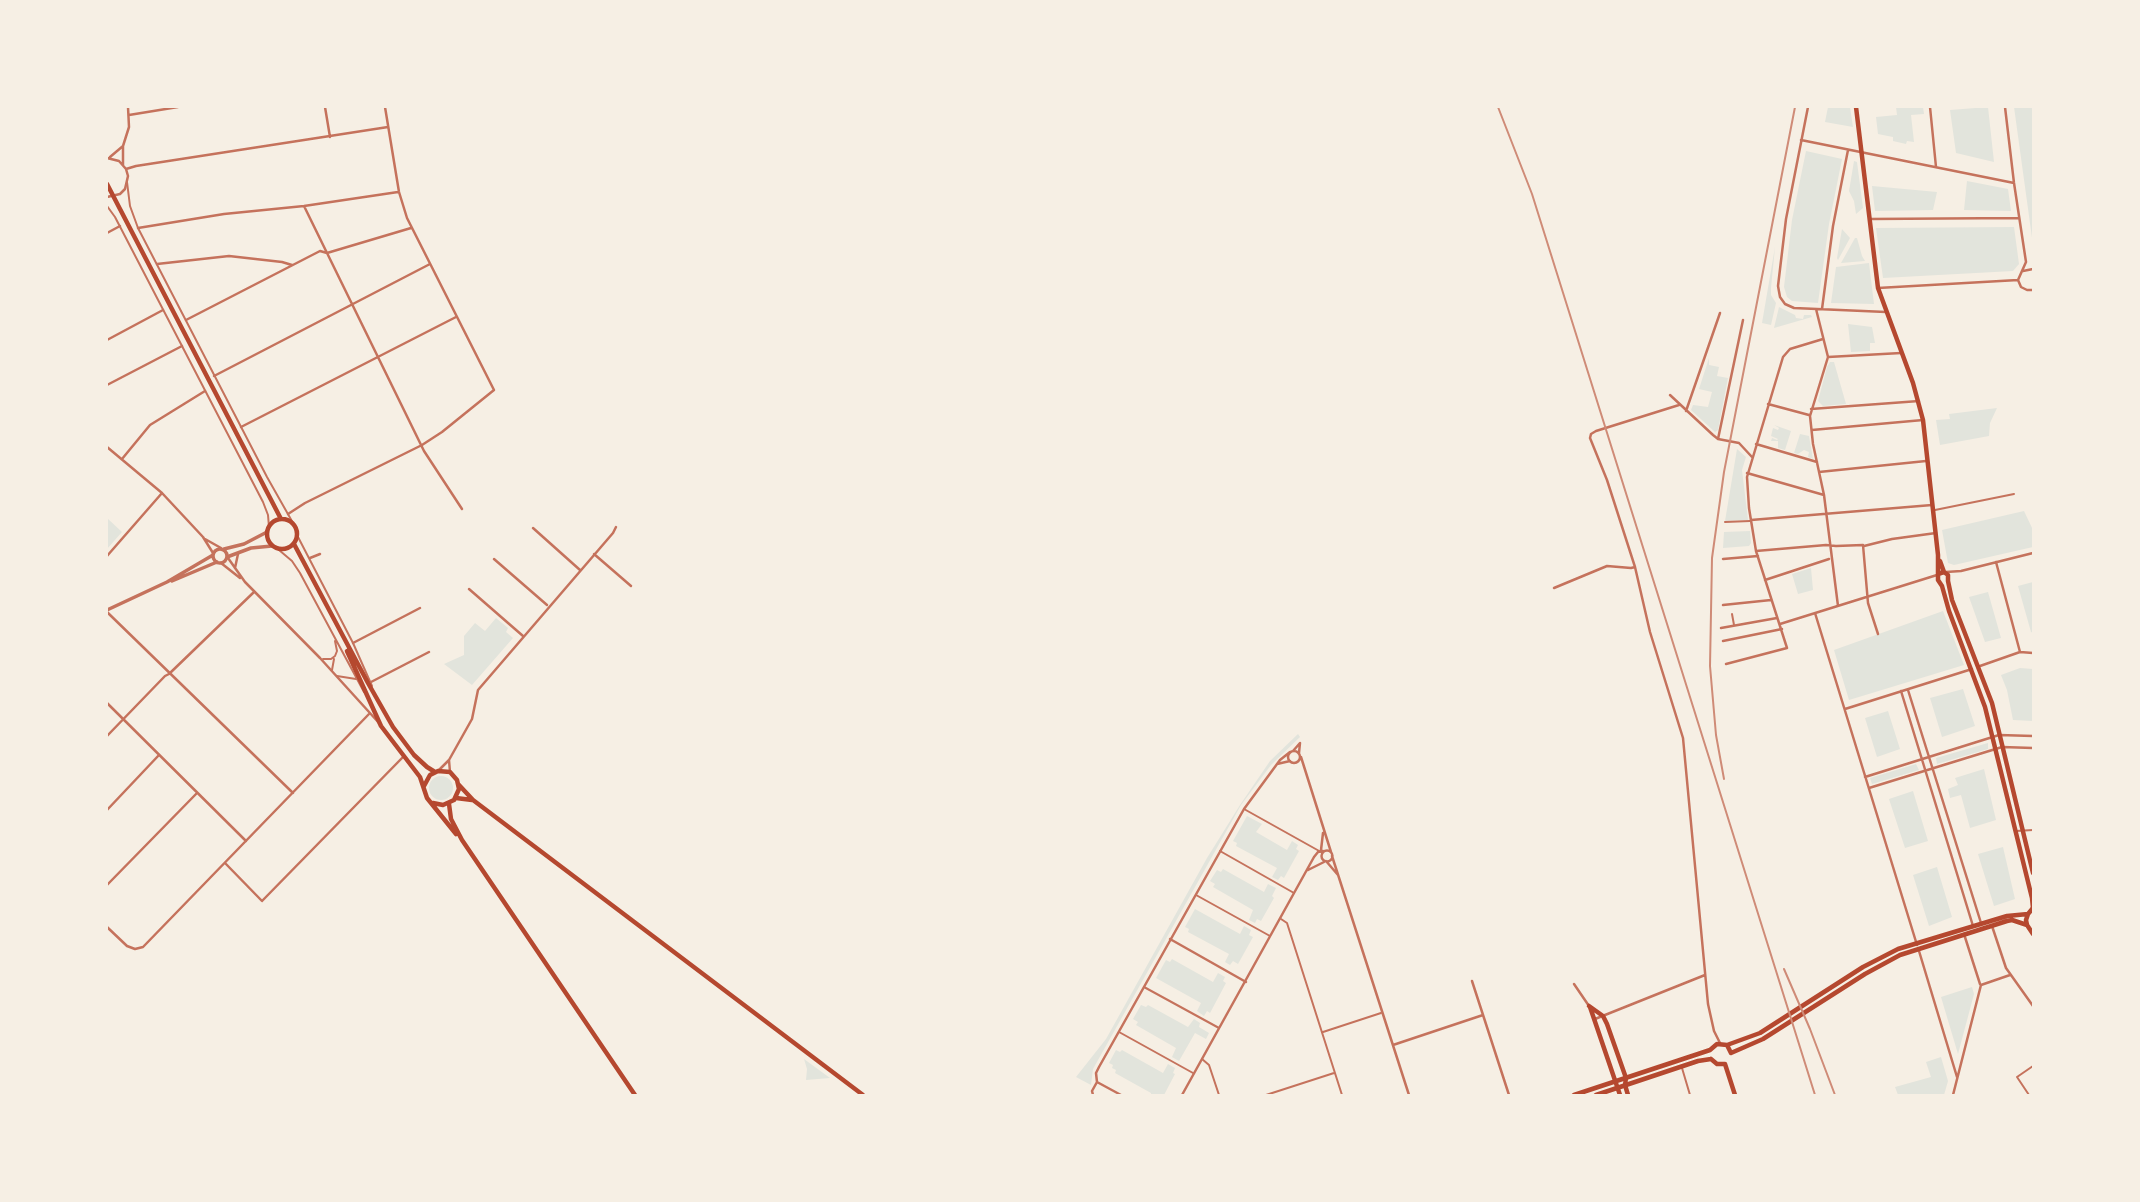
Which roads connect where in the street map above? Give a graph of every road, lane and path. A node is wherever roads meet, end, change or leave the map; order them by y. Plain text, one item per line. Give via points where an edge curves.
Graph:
1 (128, 107) edge
2 (178, 107) edge
3 (325, 107) edge
4 (385, 107) edge
5 (1808, 107) edge
6 (1856, 107) edge
7 (1930, 107) edge
8 (2005, 107) edge
9 (129, 115) junction
10 (388, 127) junction
11 (330, 137) junction
12 (1801, 140) junction
13 (123, 146) junction
14 (1848, 149) junction
15 (1862, 152) junction
16 (108, 158) edge
17 (125, 167) junction
18 (1936, 167) junction
19 (127, 182) junction
20 (2014, 183) junction
21 (107, 184) edge
22 (399, 192) junction
23 (107, 197) edge
24 (114, 197) junction
25 (107, 206) edge
26 (304, 206) junction
27 (2019, 218) junction
28 (1870, 219) junction
29 (120, 226) junction
30 (138, 228) junction
31 (412, 228) junction
32 (107, 233) edge
33 (327, 253) junction
34 (2026, 262) junction
35 (157, 264) junction
36 (430, 264) junction
37 (293, 265) junction
38 (2033, 269) edge
39 (2021, 271) junction
40 (2018, 280) junction
41 (1878, 288) junction
42 (2033, 290) edge
43 (351, 305) junction
44 (1816, 309) junction
45 (1822, 309) junction
46 (163, 310) junction
47 (1886, 312) junction
48 (1720, 313) dead end
49 (457, 316) junction
50 (186, 320) junction
51 (1743, 320) dead end
52 (1823, 339) junction
53 (107, 340) edge
54 (182, 346) junction
55 (1901, 353) junction
56 (379, 356) junction
57 (1828, 357) junction
58 (214, 376) junction
59 (107, 385) edge
60 (205, 391) junction
61 (1670, 395) dead end
62 (1814, 400) junction
63 (1919, 401) junction
64 (1768, 404) junction
65 (1679, 405) junction
66 (1824, 408) junction
67 (1811, 410) junction
68 (1686, 411) junction
69 (1810, 416) junction
70 (1923, 420) junction
71 (241, 427) junction
72 (1812, 430) junction
73 (1720, 439) junction
74 (1756, 444) junction
75 (422, 445) junction
76 (107, 447) edge
77 (1752, 457) junction
78 (121, 459) junction
79 (1929, 461) junction
80 (1817, 462) junction
81 (1819, 471) junction
82 (1747, 473) junction
83 (162, 493) junction
84 (2014, 494) dead end
85 (1825, 495) junction
86 (1933, 507) junction
87 (462, 509) dead end
88 (288, 514) junction
89 (1826, 514) junction
90 (281, 519) junction
91 (1751, 520) junction
92 (1725, 522) dead end
93 (293, 523) junction
94 (616, 527) dead end
95 (533, 528) dead end
96 (268, 529) junction
97 (1936, 533) junction
98 (298, 537) junction
99 (205, 539) junction
100 (294, 544) junction
101 (1863, 545) junction
102 (272, 546) junction
103 (1831, 546) junction
104 (223, 549) junction
105 (279, 550) junction
106 (239, 552) junction
107 (1757, 553) junction
108 (213, 554) junction
109 (320, 554) dead end
110 (594, 554) junction
111 (2033, 554) edge
112 (107, 556) edge
113 (227, 558) junction
114 (310, 558) junction
115 (494, 559) dead end
116 (1723, 559) dead end
117 (1829, 559) dead end
118 (1996, 562) junction
119 (219, 563) junction
120 (1635, 566) junction
121 (235, 568) junction
122 (580, 570) junction
123 (1943, 577) junction
124 (1765, 580) junction
125 (167, 582) junction
126 (245, 582) junction
127 (631, 586) dead end
128 (1554, 588) dead end
129 (469, 589) dead end
130 (254, 592) junction
131 (1868, 597) junction
132 (1771, 600) junction
133 (1723, 605) dead end
134 (548, 606) junction
135 (1838, 606) junction
136 (420, 608) dead end
137 (107, 611) edge
138 (1815, 613) junction
139 (1732, 614) dead end
140 (1777, 618) junction
141 (333, 620) junction
142 (1780, 624) junction
143 (1734, 626) junction
144 (1721, 628) dead end
145 (1782, 629) junction
146 (1878, 634) dead end
147 (334, 636) junction
148 (523, 636) junction
149 (1723, 641) dead end
150 (353, 643) junction
151 (429, 652) dead end
152 (2020, 652) junction
153 (2033, 653) edge
154 (320, 658) junction
155 (334, 658) junction
156 (1726, 664) dead end
157 (1979, 666) junction
158 (1972, 669) junction
159 (332, 671) junction
160 (169, 674) junction
161 (336, 676) junction
162 (356, 679) junction
163 (371, 682) junction
164 (1908, 690) junction
165 (1902, 691) junction
166 (107, 703) edge
167 (370, 703) junction
168 (379, 703) junction
169 (1845, 709) junction
170 (369, 714) junction
171 (123, 719) junction
172 (381, 726) junction
173 (1999, 735) junction
174 (107, 736) edge
175 (2033, 736) edge
176 (1992, 738) junction
177 (2002, 747) junction
178 (2033, 748) edge
179 (1995, 749) junction
180 (1291, 752) junction
181 (159, 755) junction
182 (1300, 755) junction
183 (403, 757) junction
184 (1930, 757) junction
185 (1923, 759) junction
186 (449, 760) junction
187 (1290, 761) junction
188 (1297, 762) junction
189 (1277, 764) junction
190 (1933, 768) junction
191 (1303, 769) junction
192 (1926, 770) junction
193 (437, 771) junction
194 (450, 772) junction
195 (1865, 776) junction
196 (459, 785) junction
197 (424, 786) junction
198 (1869, 789) junction
199 (197, 793) junction
200 (293, 793) junction
201 (456, 798) junction
202 (474, 800) junction
203 (432, 802) junction
204 (449, 804) junction
205 (1244, 809) junction
206 (107, 810) edge
207 (2023, 829) junction
208 (1323, 830) junction
209 (2033, 830) edge
210 (2015, 831) junction
211 (462, 840) junction
212 (246, 841) junction
213 (1220, 851) junction
214 (1321, 852) junction
215 (1331, 854) junction
216 (1325, 861) junction
217 (225, 863) junction
218 (1308, 870) junction
219 (2033, 873) edge
220 (1338, 875) junction
221 (107, 885) edge
222 (1295, 894) junction
223 (1196, 895) junction
224 (2033, 908) edge
225 (2028, 914) junction
226 (1281, 919) junction
227 (1981, 923) junction
228 (1992, 925) junction
229 (2027, 925) junction
230 (107, 926) edge
231 (1973, 926) junction
232 (1964, 934) junction
233 (2033, 934) edge
234 (1271, 937) junction
235 (1170, 939) junction
236 (1917, 946) junction
237 (1705, 975) junction
238 (2010, 975) junction
239 (1472, 981) dead end
240 (1246, 982) junction
241 (1574, 984) dead end
242 (1980, 985) junction
243 (1144, 987) junction
244 (1589, 1006) junction
245 (2033, 1006) edge
246 (1382, 1013) junction
247 (1483, 1015) junction
248 (1603, 1016) junction
249 (1595, 1019) junction
250 (1220, 1028) junction
251 (1119, 1032) junction
252 (1322, 1032) junction
253 (1393, 1045) junction
254 (1727, 1045) junction
255 (1715, 1046) junction
256 (1731, 1054) junction
257 (1951, 1058) junction
258 (1202, 1059) junction
259 (1711, 1059) junction
260 (1961, 1060) junction
261 (1725, 1064) junction
262 (2033, 1066) edge
263 (1682, 1067) junction
264 (1335, 1073) junction
265 (1194, 1074) junction
266 (1957, 1077) junction
267 (1626, 1078) junction
268 (1615, 1081) junction
269 (1097, 1082) junction
270 (1625, 1085) junction
271 (1618, 1088) junction
272 (635, 1095) edge
273 (863, 1095) edge
274 (1093, 1095) edge
275 (1121, 1095) edge
276 (1182, 1095) edge
277 (1219, 1095) edge
278 (1266, 1095) edge
279 (1342, 1095) edge
280 (1409, 1095) edge
281 (1509, 1095) edge
282 (1574, 1095) edge
283 (1596, 1095) edge
284 (1620, 1095) edge
285 (1628, 1095) edge
286 (1690, 1095) edge
287 (1735, 1095) edge
288 (1953, 1095) edge
289 (2029, 1095) edge

1 - 9 street
2 - 9 street
3 - 11 street
4 - 10 street
5 - 12 street
6 - 15 main road
7 - 18 street
8 - 20 street
9 - 13 street
10 - 11 street
10 - 22 street
11 - 17 street
12 - 14 street
12 - 44 street via 1778,286 1782,301 1794,308
13 - 16 street
13 - 17 street
14 - 15 street
14 - 45 street
15 - 18 street
15 - 28 main road
16 - 17 street
17 - 19 street
18 - 20 street
19 - 24 street
19 - 30 street
20 - 27 street
21 - 24 main road
22 - 26 street
22 - 31 street
23 - 24 street
24 - 90 main road
25 - 29 street
26 - 30 street
26 - 33 street
27 - 28 street
27 - 34 street
28 - 41 main road
29 - 32 street
29 - 46 street
30 - 35 street
31 - 33 street
31 - 36 street
33 - 37 street via 320,251
33 - 43 street
34 - 38 street
34 - 39 street
35 - 37 street via 229,257
35 - 50 street
36 - 43 street
36 - 49 street
37 - 50 street
38 - 39 street
39 - 40 street
40 - 41 street
40 - 42 street via 2021,287
41 - 47 main road
43 - 56 street
43 - 58 street
44 - 45 street
44 - 52 street
45 - 47 street
46 - 53 street
46 - 54 street
47 - 55 main road
48 - 68 street
49 - 56 street
49 - 75 street via 494,390
50 - 58 street
51 - 73 street
52 - 57 street
52 - 64 street via 1786,352
54 - 59 street
54 - 60 street
55 - 57 street
55 - 63 main road
56 - 71 street
56 - 75 street
57 - 62 street
58 - 71 street
60 - 78 street via 150,425
60 - 96 street via 263,502
61 - 65 street
62 - 66 street
62 - 67 street
63 - 66 street
63 - 70 main road
64 - 69 street
64 - 74 street
65 - 68 street
65 - 120 street via 1590,435
66 - 67 street
67 - 69 street
68 - 73 street
69 - 72 street
70 - 72 street
70 - 79 main road
71 - 88 street
72 - 80 street
73 - 77 street via 1739,443
74 - 77 street
74 - 80 street
75 - 87 street
75 - 88 street
76 - 78 street
77 - 82 street
78 - 83 street
79 - 81 street
79 - 86 main road
80 - 81 street
81 - 85 street
82 - 85 street
82 - 91 street
83 - 99 street
83 - 112 street
84 - 86 street
85 - 89 street
86 - 89 street
86 - 97 main road
88 - 93 street
89 - 91 street
89 - 103 street
90 - 93 main road
90 - 96 main road
91 - 92 street
91 - 107 street
93 - 98 main road
94 - 110 street
95 - 122 street
96 - 102 main road
96 - 104 street via 244,544
97 - 101 street
97 - 123 main road
98 - 100 main road
98 - 114 street
99 - 104 street
99 - 108 street
100 - 105 main road
100 - 141 main road
101 - 103 street
101 - 131 street
102 - 105 main road
102 - 106 street
103 - 107 street
103 - 135 street
104 - 108 street
104 - 113 street
105 - 147 street via 292,561
106 - 113 street
106 - 121 street
107 - 116 street
107 - 124 street
108 - 119 street
108 - 125 street
109 - 114 street
110 - 122 street
110 - 127 street
111 - 118 street
113 - 119 street
113 - 121 street
114 - 150 street
115 - 134 street
117 - 124 street
118 - 123 street
118 - 152 street
119 - 125 street
119 - 126 street
120 - 128 street via 1607,566
120 - 237 street via 1683,738
121 - 126 street
122 - 134 street
123 - 131 street
123 - 157 main road
123 - 158 main road via 1951,618
124 - 132 street
125 - 137 street
126 - 130 street
129 - 148 street
130 - 154 street
130 - 160 street
131 - 135 street
131 - 146 street
132 - 133 street
132 - 140 street
134 - 148 street
135 - 138 street
136 - 150 street
137 - 160 street
138 - 142 street
138 - 169 street
139 - 143 street
140 - 142 street
140 - 143 street
141 - 167 main road
141 - 168 main road
142 - 145 street
143 - 144 street
145 - 149 street
145 - 156 street via 1787,648
147 - 155 street
147 - 162 street
148 - 186 street via 478,690 472,719
150 - 163 street
151 - 163 street
152 - 153 street
152 - 157 street
154 - 155 street
154 - 159 street
155 - 159 street
157 - 173 main road
158 - 164 street
158 - 176 main road
159 - 161 street
160 - 171 street
160 - 200 street
161 - 162 street
161 - 170 street
162 - 167 street
163 - 168 street
164 - 165 street
164 - 184 street
165 - 169 street
165 - 185 street
166 - 171 street
167 - 172 main road
168 - 193 main road via 414,755
169 - 195 street
170 - 172 street
170 - 200 street
171 - 174 street
171 - 181 street
172 - 183 main road
173 - 175 street
173 - 176 street
173 - 177 main road
176 - 179 main road
176 - 184 street
177 - 178 street
177 - 179 street
177 - 207 main road
179 - 190 street
179 - 210 main road
180 - 182 street
180 - 182 street via 1300,743
180 - 187 street
180 - 189 street
181 - 199 street
181 - 206 street
182 - 188 street
182 - 191 street
183 - 197 main road
183 - 217 street via 262,901
184 - 185 street
184 - 190 street
185 - 192 street
185 - 195 street
186 - 193 street
186 - 194 street
187 - 188 street
187 - 189 street
188 - 191 street
189 - 205 street
190 - 192 street
190 - 227 street
191 - 208 street
192 - 198 street
192 - 231 street
193 - 194 main road
193 - 197 main road
194 - 196 main road
195 - 198 street
196 - 201 main road
196 - 202 main road
197 - 203 main road
198 - 236 street
199 - 212 street
199 - 221 street
200 - 212 street
201 - 202 main road
201 - 204 main road
202 - 273 main road
203 - 204 main road
203 - 211 main road
204 - 211 main road via 451,820
205 - 213 street
205 - 214 street
207 - 209 street
207 - 210 street
207 - 219 main road
208 - 214 street
208 - 215 street
210 - 224 main road
211 - 272 main road
212 - 217 street
213 - 222 street
213 - 223 street
214 - 215 street
214 - 216 street
214 - 218 street
215 - 216 street
215 - 220 street
216 - 218 street
216 - 220 street
217 - 230 street via 143,947 127,946
218 - 222 street
220 - 246 street
222 - 226 street
223 - 234 street
223 - 235 street
224 - 225 main road
225 - 227 main road
225 - 229 main road
226 - 234 street
226 - 252 street via 1287,923
227 - 231 main road
228 - 229 main road via 2012,920
228 - 232 main road
228 - 238 street
229 - 233 main road
231 - 236 main road
232 - 236 main road
232 - 242 street
234 - 240 street
235 - 240 street
235 - 243 street
236 - 254 main road via 1898,949 1863,967 1759,1033
236 - 256 main road via 1763,1040
236 - 257 street
237 - 248 street
237 - 255 street
238 - 242 street
238 - 245 street
239 - 247 street
240 - 250 street
241 - 244 street
242 - 260 street
243 - 250 street
243 - 251 street
244 - 248 main road
244 - 249 main road
246 - 252 street
246 - 253 street
247 - 253 street
247 - 281 street
248 - 249 street
248 - 267 main road
249 - 268 main road
250 - 258 street
251 - 265 street
251 - 269 street via 1097,1071
252 - 264 street
253 - 280 street
254 - 255 main road
254 - 256 main road
255 - 259 main road
255 - 267 main road
256 - 261 main road
257 - 260 street
257 - 266 street
258 - 265 street
258 - 277 street
259 - 261 main road via 1717,1065
259 - 263 main road
260 - 266 street
261 - 287 main road
262 - 289 street via 2017,1077
263 - 270 main road
263 - 286 street
264 - 278 street
264 - 279 street
265 - 276 street
266 - 288 street
267 - 268 main road
267 - 270 main road
268 - 271 main road
268 - 282 main road
269 - 274 street
269 - 275 street
270 - 271 main road
270 - 285 main road
271 - 283 main road
271 - 284 main road

